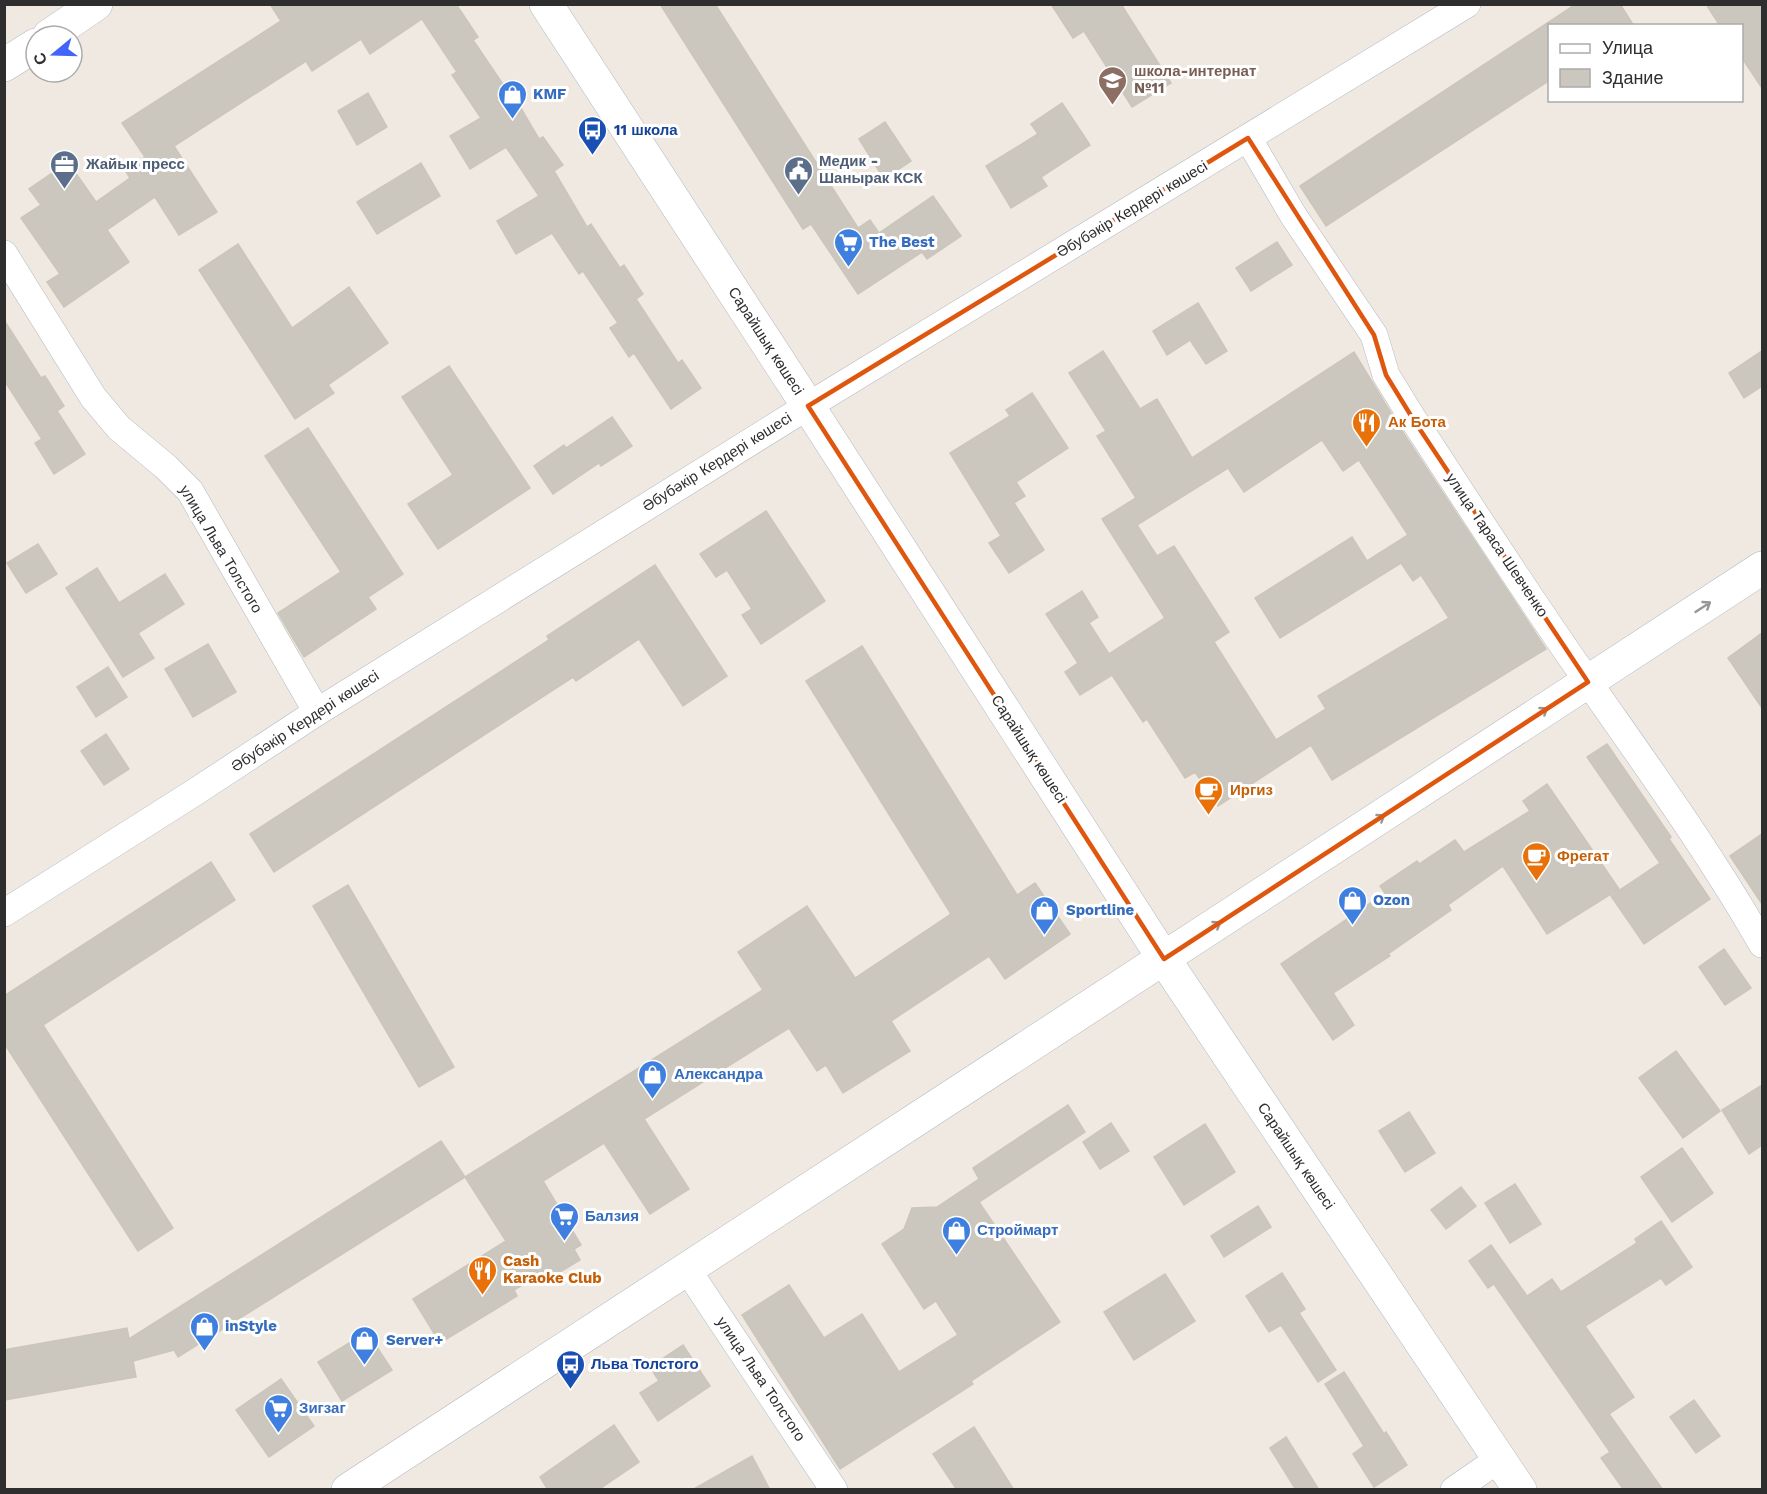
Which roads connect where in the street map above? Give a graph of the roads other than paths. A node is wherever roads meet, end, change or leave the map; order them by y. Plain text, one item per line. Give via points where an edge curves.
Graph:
1 (96, 4) edge
2 (546, 4) edge
3 (1467, 4) edge
4 (67, 24) edge
5 (24, 52) edge
6 (4, 65) edge
7 (1248, 138) junction
8 (4, 254) edge
9 (808, 405) junction
10 (1762, 568) edge
11 (1588, 682) junction
12 (317, 712) junction
13 (4, 913) edge
14 (1762, 944) edge
15 (1164, 959) junction
16 (687, 1269) junction
17 (1500, 1459) junction
18 (348, 1490) edge
19 (834, 1490) edge
20 (1454, 1490) edge
21 (1520, 1490) edge

1 - 4 street
2 - 9 street, Сарайшық көшесі
3 - 7 street, Әбубәкір Кердері көшесі
5 - 6 street
7 - 9 street, Әбубәкір Кердері көшесі
7 - 11 street, улица Тараса Шевченко via 1293,215 1374,335 1386,375 1413,419
8 - 12 street, улица Льва Толстого via 93,397 118,428 190,492
9 - 12 street, Әбубәкір Кердері көшесі
9 - 15 street, Сарайшық көшесі
11 -> 10 street
11 - 14 street, улица Тараса Шевченко via 1658,780
15 -> 11 street
12 - 13 street, Әбубәкір Кердері көшесі
15 - 16 street
15 - 17 street, Сарайшық көшесі
16 - 18 street
16 - 19 street, улица Льва Толстого
17 - 20 street
17 - 21 street, Сарайшық көшесі

